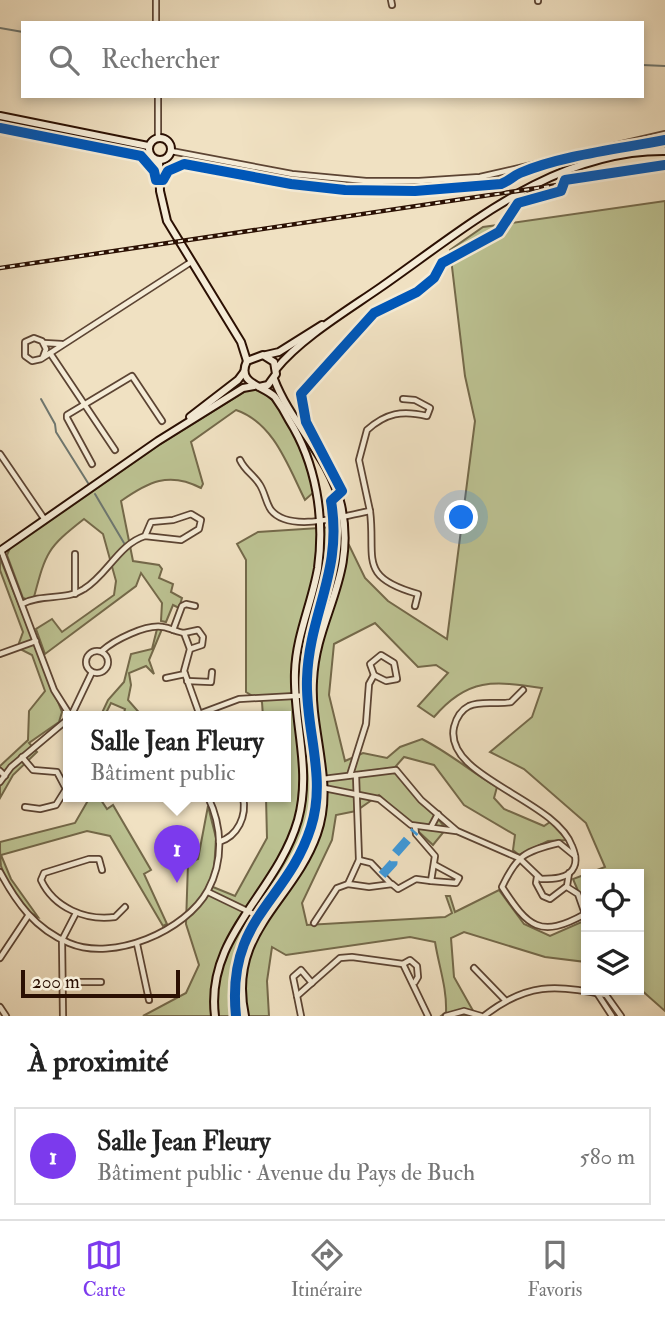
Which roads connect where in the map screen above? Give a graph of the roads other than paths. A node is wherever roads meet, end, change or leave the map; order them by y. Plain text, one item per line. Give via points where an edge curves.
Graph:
1 (156, 0) edge
2 (156, 21) edge
3 (158, 98) edge
4 (0, 116) edge
5 (665, 134) edge
6 (158, 138) junction
7 (148, 146) junction
8 (171, 150) junction
9 (665, 151) edge
10 (159, 161) junction
11 (191, 262) junction
12 (348, 310) junction
13 (241, 342) junction
14 (44, 343) junction
15 (66, 343) junction
16 (50, 354) junction
17 (257, 355) junction
18 (266, 355) junction
19 (43, 357) junction
20 (247, 361) junction
21 (276, 369) junction
22 (244, 372) junction
23 (274, 379) junction
24 (257, 386) junction
25 (402, 399) dead end
26 (84, 406) junction
27 (162, 421) dead end
28 (158, 441) junction
29 (115, 450) dead end
30 (1, 457) edge
31 (240, 460) dead end
32 (92, 464) dead end
33 (370, 511) junction
34 (343, 516) junction
35 (44, 520) junction
36 (320, 523) junction
37 (145, 536) junction
38 (0, 551) edge
39 (75, 554) dead end
40 (75, 594) junction
41 (22, 604) junction
42 (195, 606) dead end
43 (415, 606) dead end
44 (173, 630) junction
45 (184, 633) junction
46 (36, 641) junction
47 (190, 649) junction
48 (102, 651) junction
49 (0, 654) edge
50 (92, 672) junction
51 (212, 672) dead end
52 (185, 674) junction
53 (374, 675) junction
54 (166, 678) dead end
55 (187, 681) junction
56 (523, 690) dead end
57 (296, 695) junction
58 (313, 695) junction
59 (66, 711) edge
60 (73, 711) edge
61 (198, 711) edge
62 (205, 711) edge
63 (63, 723) edge
64 (22, 757) junction
65 (0, 771) edge
66 (353, 775) junction
67 (5, 776) junction
68 (323, 779) junction
69 (0, 782) edge
70 (63, 783) edge
71 (324, 788) junction
72 (63, 794) edge
73 (358, 795) junction
74 (210, 802) edge
75 (244, 802) edge
76 (25, 807) dead end
77 (438, 814) junction
78 (415, 825) junction
79 (432, 827) junction
80 (457, 831) junction
81 (219, 842) junction
82 (575, 857) junction
83 (519, 858) junction
84 (359, 860) junction
85 (435, 865) junction
86 (103, 870) dead end
87 (0, 872) edge
88 (569, 873) junction
89 (537, 877) junction
90 (433, 881) junction
91 (348, 884) junction
92 (392, 884) junction
93 (567, 887) junction
94 (208, 891) junction
95 (125, 907) dead end
96 (248, 911) junction
97 (76, 912) junction
98 (27, 916) junction
99 (264, 919) junction
100 (314, 923) dead end
101 (62, 940) junction
102 (137, 944) junction
103 (2, 947) edge
104 (0, 958) edge
105 (403, 964) junction
106 (474, 968) dead end
107 (62, 982) junction
108 (101, 982) dead end
109 (312, 983) junction
110 (414, 983) junction
111 (581, 989) edge
112 (598, 995) edge
113 (606, 995) edge
114 (297, 996) junction
115 (149, 1000) dead end
116 (505, 1000) junction
117 (0, 1007) edge
118 (6, 1016) edge
119 (64, 1016) edge
120 (215, 1016) edge
121 (245, 1016) edge
122 (302, 1016) edge
123 (428, 1016) edge
124 (446, 1016) edge
125 (482, 1016) edge
126 (612, 1016) edge
127 (621, 1016) edge

1 - 2 street
3 - 6 street
4 - 7 main road
5 - 8 street via 480,177 419,181 292,174
6 - 7 main road
6 - 8 main road via 167,141
7 - 10 main road via 152,158
8 - 10 main road
9 - 12 main road via 605,158 531,185
10 - 11 main road via 167,221
11 - 13 main road
11 - 15 street
12 - 18 main road via 279,352
12 - 21 main road
13 - 17 main road
13 - 20 main road
14 - 15 street
14 - 19 street
14 - 19 street via 34,338 23,348 29,360
15 - 16 street
16 - 19 street
16 - 26 street
17 - 18 main road
17 - 20 main road
18 - 21 main road
20 - 22 main road
21 - 23 main road
22 - 24 main road
22 - 28 main road
23 - 24 main road
23 - 34 main road via 330,473
24 - 28 main road via 243,388
24 - 36 main road via 274,396 302,445 315,482
25 - 33 street via 430,408 427,416 389,415 367,430 359,460
26 - 27 street via 132,376
26 - 29 street
26 - 32 street via 67,418
28 - 35 main road
30 - 35 street
31 - 36 street via 277,515
33 - 34 street
33 - 43 street via 374,568 393,586 418,594
34 - 36 street
34 - 58 main road via 341,582 316,653
35 - 38 main road
36 - 57 main road via 317,572 296,655
37 - 37 street via 154,521 191,514 201,520 199,529 181,540
37 - 40 street via 133,541 88,587
38 - 41 street
39 - 40 street
40 - 41 street via 40,596
41 - 46 street
42 - 44 street via 182,606
44 - 45 street
44 - 48 street via 151,627
45 - 47 street
45 - 47 street via 198,630 203,637 202,645
46 - 49 street
46 - 59 street
47 - 52 street
48 - 50 street via 86,658
48 - 50 street via 106,668
50 - 60 street
51 - 55 street via 211,681
52 - 54 street
52 - 55 street
53 - 53 street via 372,660 382,655 394,663 397,678 386,681
53 - 66 street
55 - 61 street
56 - 82 street via 511,702 480,703 464,710 455,724 455,745 471,767 556,821 568,836
57 - 58 street
57 - 62 street via 239,699
57 - 96 main road via 304,765 298,818 281,864
58 - 68 main road
63 - 64 street
64 - 67 street
64 - 70 street via 37,772 57,772
65 - 67 street
66 - 68 street
66 - 73 street
66 - 77 street via 396,770
67 - 69 street
68 - 71 main road
71 - 73 street
71 - 99 main road via 324,810 312,847
72 - 76 street via 56,805
73 - 78 street via 379,799
73 - 84 street
74 - 81 street via 219,826
75 - 81 street via 245,814 229,838
77 - 79 street
77 - 80 street
78 - 79 street
78 - 85 street via 416,834 434,854
79 - 80 street
80 - 83 street
81 - 94 street
82 - 83 street via 559,843 529,850
82 - 88 street
83 - 89 street
83 - 93 street via 502,887 529,924 551,929 585,914 578,894
84 - 91 street
84 - 92 street via 371,863
85 - 90 street
85 - 90 street via 459,878 456,883
86 - 97 street via 99,859 89,859 41,876 52,896
87 - 98 street
88 - 89 street
88 - 93 street
89 - 93 street via 543,896 550,898
90 - 92 street via 416,879 398,889
91 - 92 street
91 - 100 street via 337,888
94 - 96 street
94 - 102 street via 166,929
95 - 97 street via 115,918
96 - 99 street
96 - 120 main road via 222,954 215,982
97 - 101 street
98 - 101 street
98 - 103 street
99 - 121 main road via 243,966
101 - 102 street via 87,948
101 - 107 street
102 - 115 street
103 - 104 street
105 - 109 street via 340,958
105 - 110 street
105 - 110 street via 417,965
106 - 116 street
107 - 108 street
107 - 119 street
109 - 114 street
109 - 114 street via 300,970 293,977
110 - 123 street
111 - 116 street via 551,987
112 - 126 street
113 - 127 street
114 - 122 street
116 - 125 street
117 - 118 street
124 - 125 street via 464,1012

